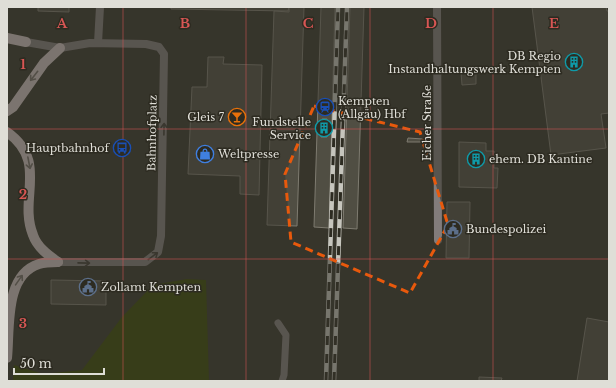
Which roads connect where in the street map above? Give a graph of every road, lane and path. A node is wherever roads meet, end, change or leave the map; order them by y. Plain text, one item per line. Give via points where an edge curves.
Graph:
1 (100, 7) edge
2 (437, 7) edge
3 (7, 38) edge
4 (26, 42) joint
5 (98, 43) junction
6 (60, 48) junction
7 (7, 111) edge
8 (7, 132) edge
9 (438, 240) dead end
10 (58, 262) junction
11 (278, 323) dead end
12 (7, 358) edge
13 (282, 381) edge

1 - 5 street
2 - 9 street, Eicher Straße
3 - 4 main road
4 - 6 street, Bahnhofplatz
5 - 6 street, Bahnhofplatz
10 -> 5 street, Bahnhofplatz via 145,262 158,252 161,236 164,54 154,45
6 -> 7 main road via 44,63 13,107
8 -> 10 main road via 25,149 28,159 30,225 33,236 46,254
12 -> 10 main road via 12,292 17,282 33,266
11 - 13 lane via 286,335

